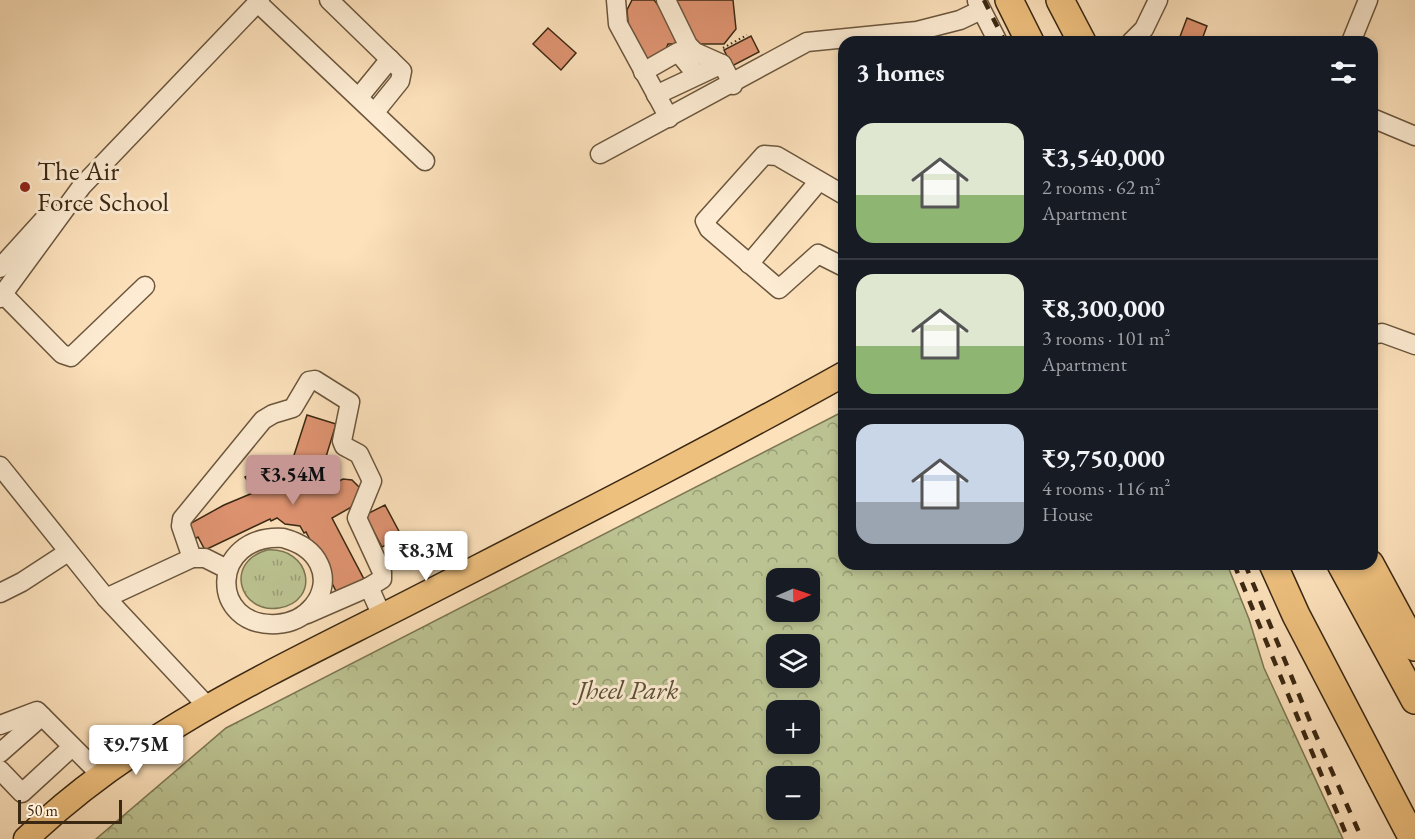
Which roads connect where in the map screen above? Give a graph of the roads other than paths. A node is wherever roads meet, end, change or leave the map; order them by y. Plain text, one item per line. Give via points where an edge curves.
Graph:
1 (329, 0) edge
2 (616, 0) edge
3 (666, 0) edge
4 (1009, 0) edge
5 (1060, 0) edge
6 (1158, 0) edge
7 (1368, 0) edge
8 (254, 1) edge
9 (979, 5) edge
10 (874, 36) edge
11 (995, 36) edge
12 (1027, 36) edge
13 (1079, 36) edge
14 (1139, 36) edge
15 (1353, 36) edge
16 (838, 39) edge
17 (390, 59) junction
18 (722, 63) junction
19 (643, 72) junction
20 (696, 74) junction
21 (733, 85) junction
22 (656, 95) junction
23 (359, 97) junction
24 (375, 112) junction
25 (669, 118) junction
26 (1378, 121) edge
27 (1415, 136) edge
28 (600, 154) dead end
29 (425, 161) dead end
30 (819, 181) junction
31 (838, 192) edge
32 (749, 264) junction
33 (838, 264) edge
34 (0, 268) edge
35 (145, 286) dead end
36 (1, 296) edge
37 (1378, 334) edge
38 (1415, 345) edge
39 (838, 377) edge
40 (838, 384) edge
41 (0, 466) edge
42 (68, 552) junction
43 (192, 558) junction
44 (227, 569) junction
45 (1276, 570) edge
46 (1344, 570) edge
47 (1373, 570) edge
48 (369, 587) junction
49 (0, 593) edge
50 (106, 598) junction
51 (382, 616) junction
52 (295, 620) junction
53 (1415, 647) edge
54 (1415, 700) edge
55 (208, 706) junction
56 (42, 716) junction
57 (0, 724) edge
58 (72, 747) junction
59 (0, 753) edge
60 (0, 770) edge
61 (100, 774) junction
62 (26, 839) edge
63 (48, 839) edge
64 (1413, 839) edge

1 - 17 street
2 - 19 street via 618,24
3 - 18 street via 688,45
4 - 12 highway
5 - 13 highway
6 - 14 street
7 - 15 street
8 - 23 street
8 - 34 street via 135,117
8 - 36 street via 82,186
9 - 10 street via 960,20 908,33
9 - 11 street
16 - 21 street via 807,42
17 - 23 street
17 - 24 street via 402,76
18 - 20 street
18 - 21 street
19 - 20 street via 678,52
19 - 22 street
20 - 22 street
21 - 25 street
22 - 25 street
23 - 24 street
24 - 29 street
25 - 28 street
26 - 27 street
30 - 31 street
30 - 32 street
30 - 32 street via 777,156 764,155 706,217 709,229
32 - 33 street via 779,289 818,254
35 - 36 street via 71,357 62,354
37 - 38 street
39 - 51 main road via 686,461
40 - 63 main road via 695,465 205,719 130,769
41 - 42 street
42 - 49 street
42 - 50 street
43 - 44 street via 205,558
43 - 48 street via 182,519 263,420 293,408 309,381 315,380 350,402 342,441 344,447 359,454 372,481 357,518 382,572 382,579
43 - 50 street
44 - 52 street via 228,596 246,617 265,623
44 - 52 street via 237,553 262,539 292,541 309,551 320,566 323,584 311,608
45 - 64 highway
46 - 54 highway
47 - 53 highway
48 - 51 street
48 - 52 street
50 - 55 street
51 - 55 main road
55 - 61 main road
56 - 57 street via 37,711
56 - 58 street
56 - 59 street
58 - 60 street via 22,793
58 - 61 street
61 - 62 main road

